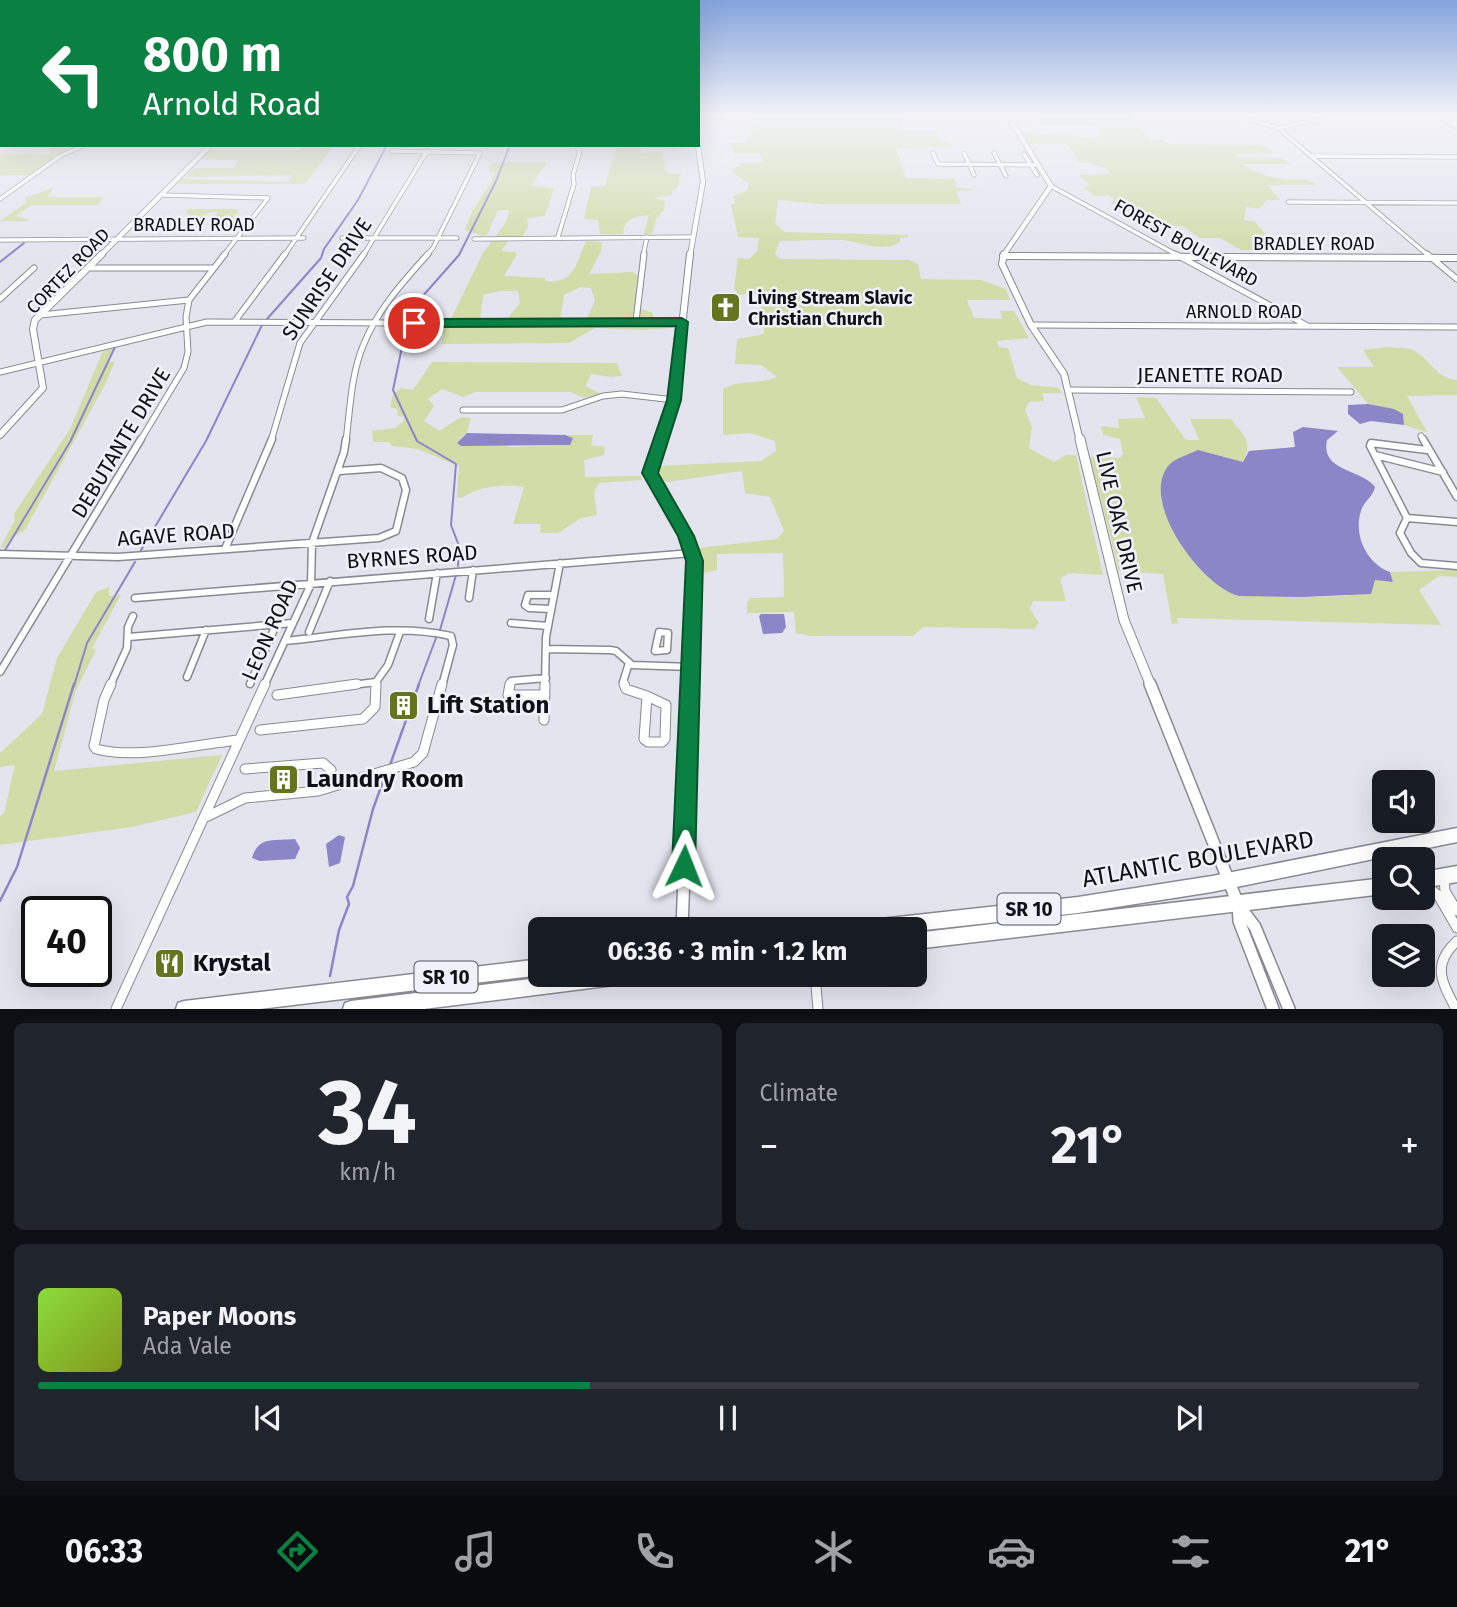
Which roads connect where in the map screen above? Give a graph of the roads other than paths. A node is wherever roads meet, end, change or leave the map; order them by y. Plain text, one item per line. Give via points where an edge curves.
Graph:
1 (53, 161) edge
2 (195, 161) edge
3 (349, 161) edge
4 (421, 161) edge
5 (475, 161) edge
6 (577, 161) edge
7 (700, 161) edge
8 (937, 161) edge
9 (968, 161) edge
10 (998, 161) edge
11 (1028, 161) edge
12 (1036, 161) edge
13 (1317, 161) edge
14 (969, 164) junction
15 (1000, 164) junction
16 (1030, 165) junction
17 (1038, 165) junction
18 (974, 175) dead end
19 (1037, 175) dead end
20 (1006, 176) dead end
21 (1051, 186) junction
22 (162, 195) junction
23 (0, 199) edge
24 (1288, 202) dead end
25 (1366, 202) junction
26 (1457, 203) edge
27 (558, 237) junction
28 (647, 237) junction
29 (692, 237) junction
30 (342, 238) dead end
31 (373, 238) junction
32 (438, 238) junction
33 (457, 238) dead end
34 (119, 239) junction
35 (237, 239) junction
36 (296, 239) junction
37 (304, 239) dead end
38 (474, 239) dead end
39 (0, 240) edge
40 (1003, 256) junction
41 (1185, 257) junction
42 (1432, 258) junction
43 (1457, 258) edge
44 (34, 268) dead end
45 (91, 268) junction
46 (214, 268) junction
47 (1457, 279) edge
48 (0, 299) edge
49 (189, 300) junction
50 (40, 315) junction
51 (235, 321) junction
52 (636, 321) junction
53 (314, 322) junction
54 (682, 322) junction
55 (374, 323) junction
56 (401, 323) dead end
57 (414, 323) dead end
58 (1031, 325) junction
59 (186, 327) junction
60 (1308, 327) junction
61 (1457, 327) edge
62 (40, 362) junction
63 (0, 372) edge
64 (1068, 390) junction
65 (1352, 392) dead end
66 (674, 400) junction
67 (463, 410) dead end
68 (0, 435) edge
69 (1421, 436) dead end
70 (1427, 450) junction
71 (1375, 455) junction
72 (339, 471) junction
73 (1443, 472) junction
74 (1457, 497) edge
75 (1408, 518) junction
76 (1457, 522) edge
77 (312, 543) junction
78 (225, 549) junction
79 (692, 553) junction
80 (0, 554) edge
81 (72, 556) junction
82 (560, 563) junction
83 (1457, 566) edge
84 (473, 570) junction
85 (437, 573) junction
86 (330, 581) junction
87 (311, 584) junction
88 (554, 595) junction
89 (135, 598) dead end
90 (469, 598) dead end
91 (551, 609) junction
92 (133, 615) dead end
93 (429, 619) dead end
94 (293, 623) junction
95 (511, 623) dead end
96 (275, 625) junction
97 (548, 626) junction
98 (206, 630) junction
99 (309, 632) dead end
100 (400, 632) junction
101 (129, 637) junction
102 (285, 641) junction
103 (547, 649) junction
104 (654, 651) dead end
105 (629, 663) junction
106 (653, 666) junction
107 (691, 667) junction
108 (0, 672) edge
109 (187, 677) dead end
110 (546, 678) junction
111 (376, 682) junction
112 (250, 684) dead end
113 (277, 695) dead end
114 (545, 695) junction
115 (647, 696) junction
116 (544, 720) dead end
117 (260, 730) dead end
118 (239, 740) junction
119 (245, 769) dead end
120 (325, 789) junction
121 (206, 817) junction
122 (1457, 835) edge
123 (1450, 875) edge
124 (1229, 882) junction
125 (1372, 887) edge
126 (1435, 892) edge
127 (1238, 904) junction
128 (1455, 906) edge
129 (682, 917) edge
130 (956, 919) junction
131 (927, 922) edge
132 (1457, 928) edge
133 (940, 939) junction
134 (927, 940) edge
135 (1457, 942) edge
136 (528, 968) edge
137 (510, 970) junction
138 (528, 986) edge
139 (816, 987) edge
140 (484, 991) junction
141 (270, 1003) edge
142 (116, 1009) edge
143 (184, 1009) edge
144 (351, 1009) edge
145 (818, 1009) edge
146 (1273, 1009) edge
147 (1289, 1009) edge
148 (1456, 1009) edge

1 - 23 street
2 - 22 street, CORTEZ ROAD
3 - 36 street
4 - 31 street, SUNRISE DRIVE
5 - 32 street, LEON ROAD
6 - 27 street
7 - 29 street via 703,182
8 - 14 street
9 - 14 street
10 - 15 street
11 - 16 street
12 - 17 street
13 - 25 street
14 - 15 street
14 - 18 street
15 - 16 street
15 - 20 street
16 - 17 street
16 - 19 street
17 - 21 street
21 - 40 street
21 - 41 street, FOREST BOULEVARD
22 - 34 street, CORTEZ ROAD
22 - 35 street via 268,198
24 - 25 street
25 - 26 street
25 - 42 street
27 - 28 street
27 - 38 street
28 - 29 street
28 - 52 street
29 - 54 street
30 - 31 street
31 - 32 street
31 - 53 street, SUNRISE DRIVE
32 - 33 street
32 - 55 street, LEON ROAD
34 - 35 street, BRADLEY ROAD
34 - 39 street, BRADLEY ROAD
34 - 45 street, CORTEZ ROAD
35 - 36 street, BRADLEY ROAD
35 - 46 street
36 - 37 street, BRADLEY ROAD
36 - 51 street
40 - 41 street, BRADLEY ROAD
40 - 58 street, LIVE OAK DRIVE via 1002,264
41 - 42 street, BRADLEY ROAD
41 - 60 street, FOREST BOULEVARD
42 - 43 street, BRADLEY ROAD
42 - 47 street
44 - 48 street
45 - 46 street
45 - 50 street, CORTEZ ROAD
46 - 49 street
49 - 50 street
49 - 59 street, DEBUTANTE DRIVE
50 - 62 street, CORTEZ ROAD via 33,325
51 - 53 street
51 - 59 street
52 - 54 street
52 - 57 street
53 - 55 street
53 - 78 street, SUNRISE DRIVE via 294,356 273,436
54 - 66 street
55 - 56 street
55 - 72 street, LEON ROAD via 356,370
58 - 60 street, ARNOLD ROAD
58 - 64 street, LIVE OAK DRIVE via 1060,367
59 - 62 street
59 - 81 street, DEBUTANTE DRIVE via 184,368
60 - 61 street, ARNOLD ROAD
62 - 63 street
62 - 68 street, CORTEZ ROAD via 43,384 39,395
64 - 65 street, JEANETTE ROAD
64 - 124 street, LIVE OAK DRIVE via 1124,620
66 - 67 street via 622,394 562,410
66 - 79 street via 650,473
69 - 70 street
70 - 71 street via 1371,443
70 - 73 street
71 - 73 street
71 - 75 street
72 - 77 street, LEON ROAD
72 - 77 street, AGAVE ROAD via 374,467 402,478 406,491 396,531 379,538
73 - 74 street
75 - 76 street
75 - 83 street via 1400,533 1416,560
77 - 78 street, AGAVE ROAD
77 - 87 street, LEON ROAD
78 - 81 street, AGAVE ROAD
79 - 82 street, BYRNES ROAD
79 - 107 street
80 - 81 street, AGAVE ROAD
81 - 108 street, DEBUTANTE DRIVE
82 - 84 street, BYRNES ROAD
82 - 88 street
84 - 85 street, BYRNES ROAD
84 - 90 street
85 - 86 street, BYRNES ROAD
85 - 93 street
86 - 87 street, BYRNES ROAD
86 - 99 street
87 - 89 street, BYRNES ROAD
87 - 94 street, LEON ROAD
88 - 91 street
88 - 91 street via 528,595 525,600 529,608
91 - 97 street
92 - 101 street
94 - 96 street
94 - 102 street, LEON ROAD
95 - 97 street
96 - 98 street
96 - 112 street
97 - 103 street
98 - 101 street
98 - 109 street
100 - 102 street
100 - 111 street via 388,666
100 - 120 street via 441,632 454,640 423,752 414,762
101 - 118 street via 104,700 96,750 188,748
102 - 118 street, LEON ROAD
103 - 105 street via 616,651
103 - 110 street
104 - 106 street
105 - 106 street
105 - 115 street via 623,682 626,689
106 - 107 street
107 - 129 street
110 - 114 street
110 - 114 street via 511,681 508,695
111 - 113 street
111 - 117 street via 377,705 363,719
114 - 116 street
115 - 115 street via 645,739 662,742 666,705
118 - 121 street, LEON ROAD
119 - 120 street via 323,763 331,770
120 - 121 street via 245,798
121 - 142 street, LEON ROAD
122 - 124 highway, ATLANTIC BOULEVARD / SR 10
123 - 128 street via 1445,891
124 - 127 street, LIVE OAK DRIVE
124 - 130 highway, ATLANTIC BOULEVARD / SR 10
125 - 127 highway, ATLANTIC BOULEVARD / SR 10
126 - 132 street
127 - 133 highway, ATLANTIC BOULEVARD / SR 10
127 - 146 street via 1238,920
127 - 147 street via 1255,927
130 - 131 highway, ATLANTIC BOULEVARD / SR 10
130 - 133 highway via 954,931 943,932
133 - 134 highway, ATLANTIC BOULEVARD / SR 10
135 - 148 street via 1445,950 1441,963 1446,990
136 - 137 highway, SR 10
137 - 140 highway via 504,981 492,983
137 - 141 highway, SR 10
138 - 140 highway, SR 10
139 - 145 street
140 - 144 highway, SR 10
141 - 143 highway, SR 10

